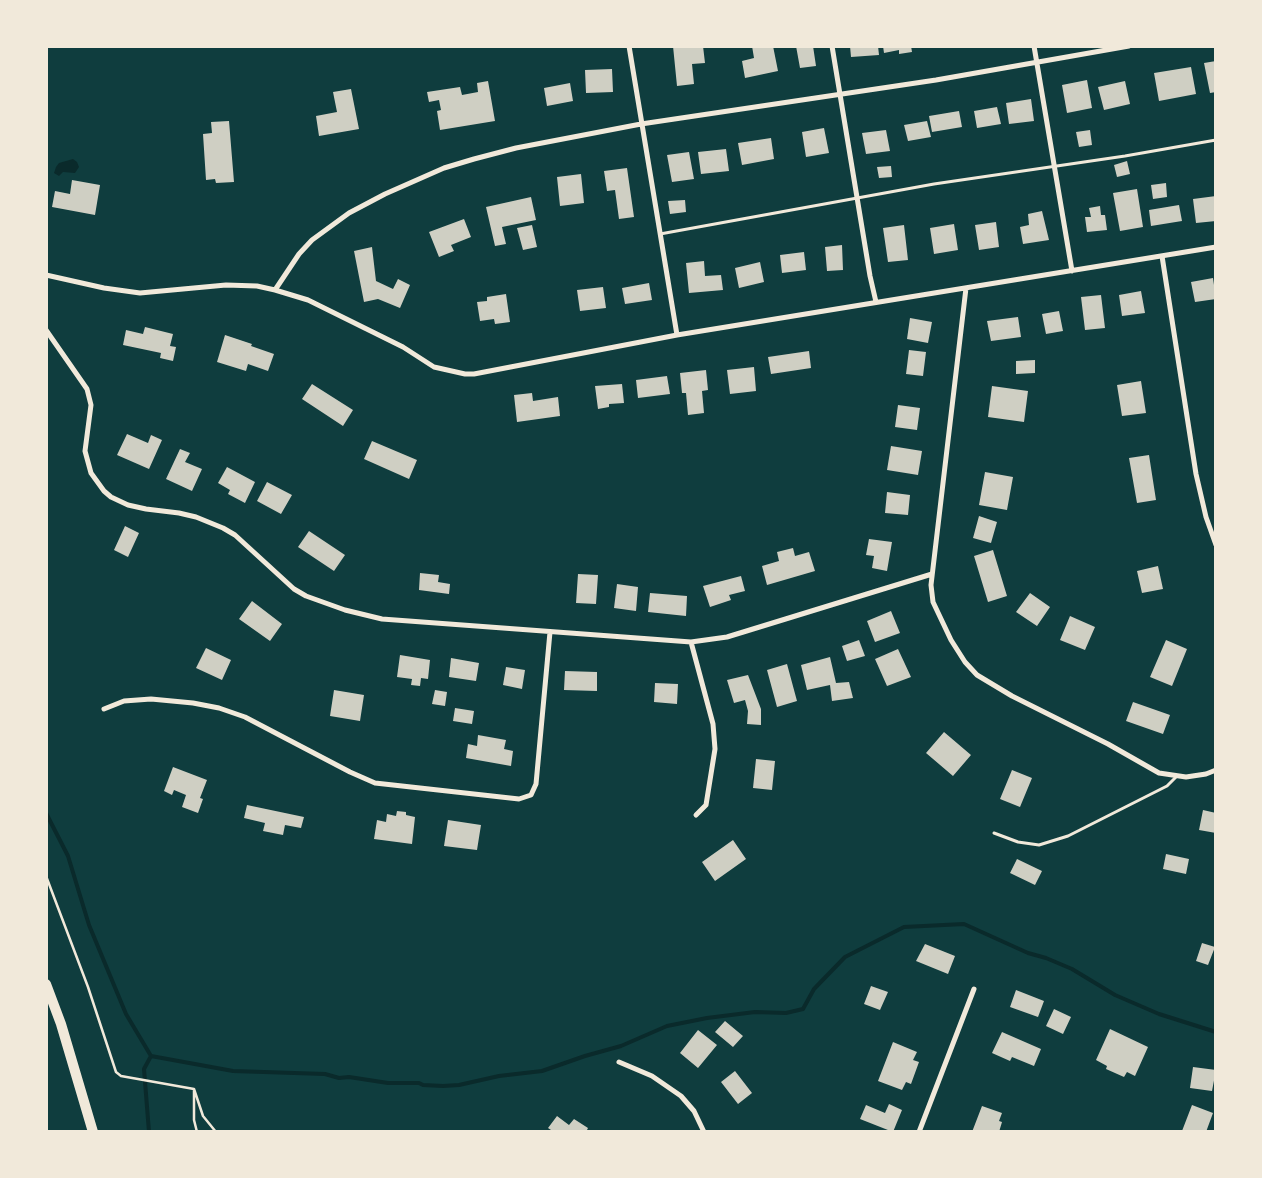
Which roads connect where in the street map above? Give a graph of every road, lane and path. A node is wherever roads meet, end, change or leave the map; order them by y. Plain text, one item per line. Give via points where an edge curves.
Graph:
1 (629, 46) edge
2 (832, 46) edge
3 (1034, 46) edge
4 (1129, 46) edge
5 (1037, 62) junction
6 (839, 94) junction
7 (641, 124) junction
8 (1216, 140) edge
9 (1054, 166) junction
10 (856, 198) junction
11 (660, 234) junction
12 (1216, 247) edge
13 (1162, 256) junction
14 (1072, 271) junction
15 (46, 275) edge
16 (966, 288) junction
17 (276, 290) junction
18 (876, 302) junction
19 (46, 330) edge
20 (677, 335) junction
21 (1216, 545) edge
22 (932, 574) junction
23 (550, 632) junction
24 (691, 642) junction
25 (104, 709) dead end
26 (1216, 770) edge
27 (1178, 776) junction
28 (696, 815) dead end
29 (994, 833) dead end
30 (46, 876) edge
31 (46, 984) edge
32 (974, 989) dead end
33 (619, 1062) dead end
34 (194, 1089) junction
35 (93, 1132) edge
36 (198, 1132) edge
37 (216, 1132) edge
38 (704, 1132) edge
39 (919, 1132) edge

1 - 7 street
2 - 6 street
3 - 5 street
4 - 5 street
5 - 6 street
5 - 9 street
6 - 7 street
6 - 10 street
7 - 11 street
7 - 17 street via 474,159 444,168 385,194 349,213 312,240
8 - 9 lane
9 - 10 lane
9 - 14 street
10 - 11 lane
10 - 18 street
11 - 20 street
12 - 13 street
13 - 14 street
13 - 21 street via 1196,474
14 - 16 street
15 - 17 street via 140,293 226,285
16 - 18 street
16 - 22 street
17 - 20 street via 308,300 402,347 434,367 465,374
18 - 20 street
19 - 23 street via 87,389 91,405 85,451 91,472 111,497 128,505 196,517 223,528 236,535 294,589 346,610 382,619
22 - 24 street via 727,637
22 - 27 street via 933,602 938,616 950,640 977,675 1159,772
23 - 24 street
23 - 25 street via 536,784 531,795 519,799 375,783 245,717 219,708 151,699 124,701
24 - 28 street via 713,724 715,750 706,805
26 - 27 street
27 - 29 lane via 1167,786 1068,836 1039,845 1018,842
30 - 34 path via 116,1072 121,1076
31 - 35 main road
32 - 39 street
33 - 38 street via 652,1076 681,1096 694,1111
34 - 36 path via 194,1120
34 - 37 path via 203,1116

